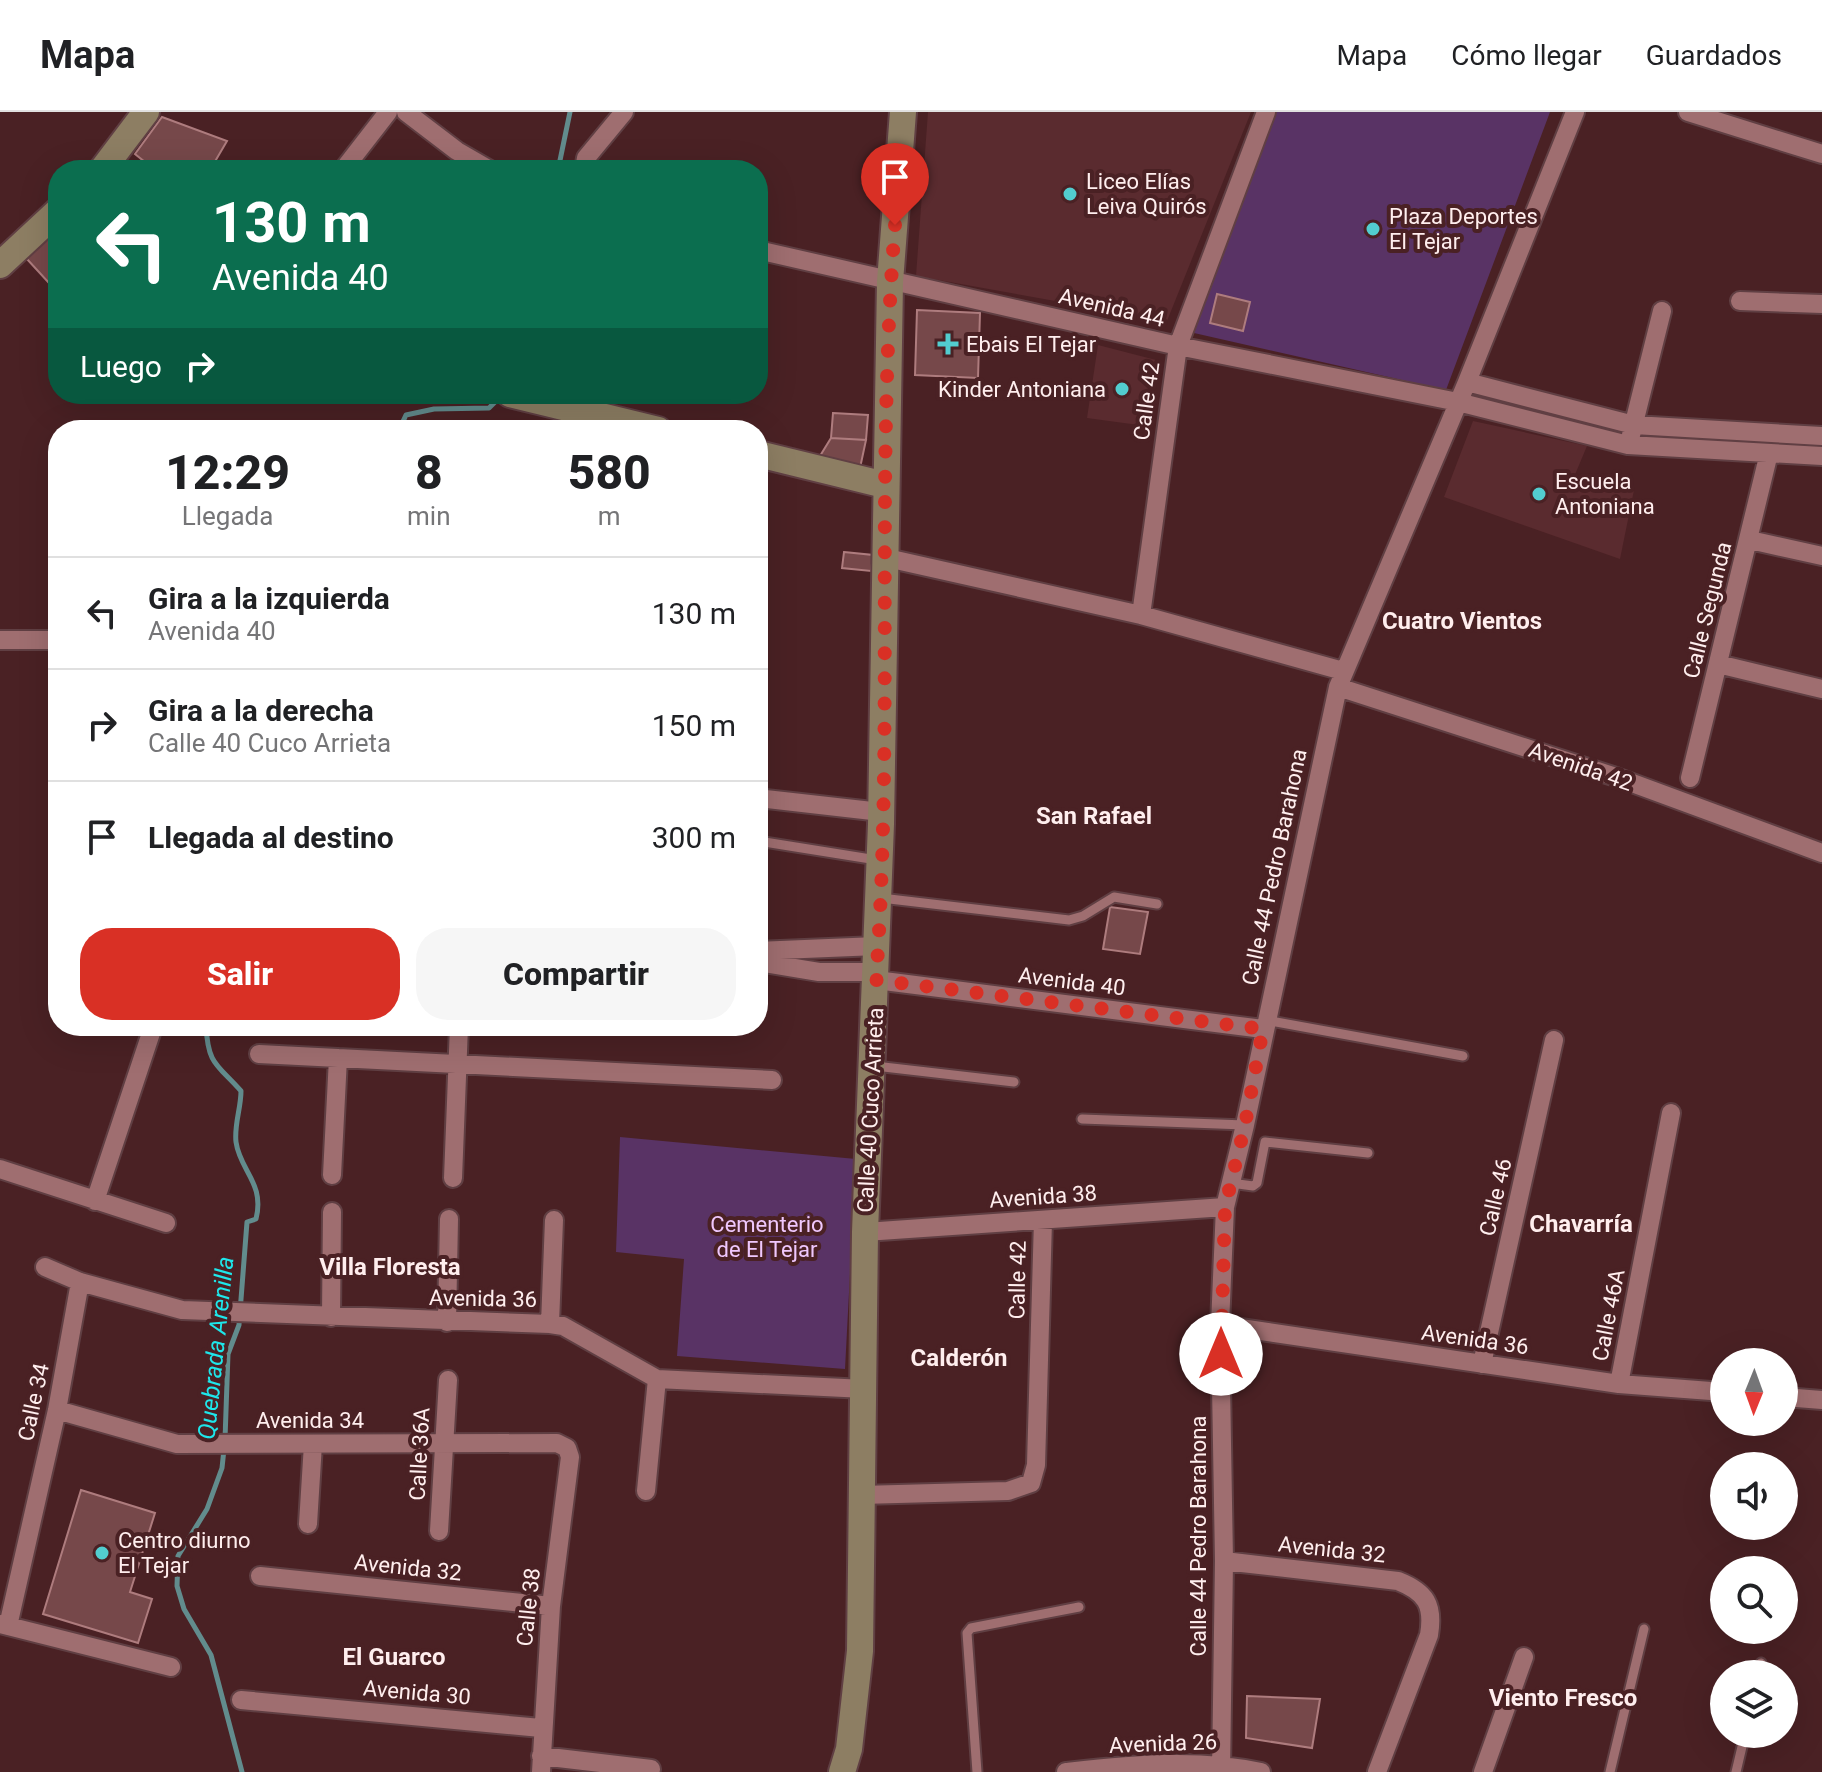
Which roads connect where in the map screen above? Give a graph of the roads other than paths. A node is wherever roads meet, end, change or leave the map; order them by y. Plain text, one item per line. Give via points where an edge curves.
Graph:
1 (146, 112) edge
2 (388, 112) edge
3 (406, 112) edge
4 (624, 112) edge
5 (903, 112) edge
6 (1266, 112) edge
7 (1575, 112) edge
8 (1688, 112) edge
9 (1822, 154) edge
10 (111, 160) edge
11 (351, 160) edge
12 (473, 160) edge
13 (586, 160) edge
14 (48, 220) edge
15 (768, 252) edge
16 (0, 265) edge
17 (890, 282) junction
18 (1740, 301) dead end
19 (1822, 304) edge
20 (1662, 311) dead end
21 (1178, 346) junction
22 (1467, 382) junction
23 (1458, 402) junction
24 (551, 404) edge
25 (617, 420) edge
26 (1634, 425) junction
27 (1822, 436) edge
28 (1628, 445) junction
29 (1769, 453) junction
30 (768, 456) edge
31 (1822, 456) edge
32 (885, 485) junction
33 (1750, 540) junction
34 (1822, 556) edge
35 (887, 558) junction
36 (1141, 615) junction
37 (0, 640) edge
38 (48, 640) edge
39 (1718, 664) junction
40 (1340, 679) junction
41 (1822, 689) edge
42 (1690, 778) dead end
43 (768, 799) edge
44 (881, 812) junction
45 (768, 843) edge
46 (1822, 853) edge
47 (880, 860) junction
48 (878, 898) junction
49 (1157, 904) dead end
50 (768, 952) edge
51 (768, 964) edge
52 (877, 966) junction
53 (1264, 1024) junction
54 (150, 1036) edge
55 (458, 1036) edge
56 (1554, 1040) dead end
57 (259, 1054) dead end
58 (1463, 1056) dead end
59 (338, 1058) junction
60 (457, 1064) junction
61 (872, 1066) junction
62 (772, 1080) dead end
63 (1014, 1082) dead end
64 (1671, 1113) dead end
65 (1082, 1119) dead end
66 (1245, 1125) junction
67 (1368, 1153) dead end
68 (0, 1169) edge
69 (332, 1175) dead end
70 (453, 1178) dead end
71 (1231, 1183) junction
72 (95, 1201) junction
73 (1225, 1207) junction
74 (332, 1212) dead end
75 (449, 1219) dead end
76 (554, 1220) dead end
77 (1043, 1220) junction
78 (166, 1223) dead end
79 (865, 1232) junction
80 (45, 1267) dead end
81 (80, 1282) junction
82 (331, 1317) junction
83 (447, 1322) junction
84 (550, 1324) junction
85 (1220, 1325) junction
86 (1482, 1364) junction
87 (657, 1379) junction
88 (448, 1380) dead end
89 (1619, 1384) junction
90 (865, 1389) junction
91 (1710, 1391) edge
92 (1798, 1398) edge
93 (1822, 1400) edge
94 (57, 1410) junction
95 (313, 1444) junction
96 (444, 1444) junction
97 (567, 1448) joint
98 (646, 1491) dead end
99 (861, 1495) junction
100 (308, 1524) dead end
101 (439, 1531) dead end
102 (1224, 1561) junction
103 (260, 1576) dead end
104 (551, 1606) junction
105 (1079, 1607) dead end
106 (4, 1625) edge
107 (1644, 1629) dead end
108 (1524, 1657) dead end
109 (171, 1667) dead end
110 (241, 1700) dead end
111 (541, 1728) junction
112 (1742, 1748) edge
113 (541, 1764) edge
114 (1221, 1768) edge
115 (651, 1769) dead end
116 (842, 1772) edge
117 (977, 1772) edge
118 (1066, 1772) edge
119 (1261, 1772) edge
120 (1377, 1772) edge
121 (1483, 1772) edge
122 (1610, 1772) edge
123 (1736, 1772) edge

1 - 10 main road
2 - 11 street
3 - 12 street
4 - 13 street
5 - 17 main road, Calle 40 Cuco Arrieta
6 - 21 street, Calle 42
7 - 22 street, Calle 44 Pedro Barahona
8 - 9 street
14 - 16 main road
15 - 17 street, Avenida 44
17 - 21 street, Avenida 44
17 - 32 main road, Calle 40 Cuco Arrieta
18 - 19 street
20 - 26 street
21 - 23 street, Avenida 44
21 - 36 street, Calle 42
22 - 23 street, Calle 44 Pedro Barahona
22 - 26 street
23 - 28 street, Avenida 44
23 - 40 street, Calle 44 Pedro Barahona
24 - 25 main road
26 - 27 street
26 - 28 street
28 - 29 street, Avenida 44
29 - 31 street, Avenida 44
29 - 33 street, Calle Segunda
30 - 32 main road
32 - 35 main road, Calle 40 Cuco Arrieta
33 - 34 street
33 - 39 street, Calle Segunda
35 - 36 street, Avenida 42
35 - 44 main road, Calle 40 Cuco Arrieta
36 - 40 street, Avenida 42
37 - 38 street
39 - 41 street
39 - 42 street, Calle Segunda
40 - 46 street, Avenida 42
40 - 53 street, Calle 44 Pedro Barahona
43 - 44 street
44 - 47 main road, Calle 40 Cuco Arrieta
45 - 47 lane
47 - 48 main road, Calle 40 Cuco Arrieta
48 - 49 lane via 1069,920 1114,897
48 - 52 main road, Calle 40 Cuco Arrieta
50 - 52 street
51 - 52 street via 819,972
52 - 53 street, Avenida 40
52 - 61 main road, Calle 40 Cuco Arrieta
53 - 58 lane
53 - 66 street, Calle 44 Pedro Barahona
54 - 72 street
55 - 60 street
56 - 86 street, Calle 46
57 - 59 street
59 - 60 street
59 - 69 street
60 - 62 street
60 - 70 street
61 - 63 lane
61 - 79 main road, Calle 40 Cuco Arrieta
64 - 89 street, Calle 46A
65 - 66 lane
66 - 71 street, Calle 44 Pedro Barahona
67 - 71 lane via 1265,1142 1257,1183
68 - 72 street
71 - 73 street, Calle 44 Pedro Barahona
72 - 78 street
73 - 77 street, Avenida 38
73 - 85 street, Calle 44 Pedro Barahona
74 - 82 street
75 - 83 street
76 - 84 street
77 - 79 street, Avenida 38
77 - 99 street, Calle 42 via 1036,1465 1031,1483 1008,1491
79 - 90 main road, Calle 40 Cuco Arrieta
80 - 81 street, Avenida 36
81 - 82 street, Avenida 36 via 182,1310
81 - 94 street, Calle 34
82 - 83 street, Avenida 36
83 - 84 street, Avenida 36
84 - 87 street, Avenida 36 via 563,1326
85 - 86 street, Avenida 36
85 - 102 street, Calle 44 Pedro Barahona
86 - 89 street, Avenida 36
87 - 90 street, Avenida 36
87 - 98 street
88 - 96 street, Calle 36A
89 - 91 street, Avenida 36
90 - 99 main road, Calle 40 Cuco Arrieta
92 - 93 street
94 - 95 street, Avenida 34 via 177,1444
94 - 106 street, Calle 34
95 - 96 street, Avenida 34
95 - 100 street
96 - 97 street, Avenida 34 via 557,1443
96 - 101 street, Calle 36A
97 - 104 street, Calle 38
99 - 116 main road, Calle 40 Cuco Arrieta via 860,1651
102 - 114 street, Calle 44 Pedro Barahona
102 - 120 street, Avenida 32 via 1398,1581 1428,1600 1429,1635
103 - 104 street, Avenida 32
104 - 111 street, Calle 38
105 - 117 lane via 967,1633
106 - 109 street
107 - 122 lane
108 - 121 street
110 - 111 street, Avenida 30
111 - 113 street, Calle 38
112 - 123 lane
113 - 115 street
114 - 118 street, Avenida 26 via 1155,1763
114 - 119 street, Avenida 26

